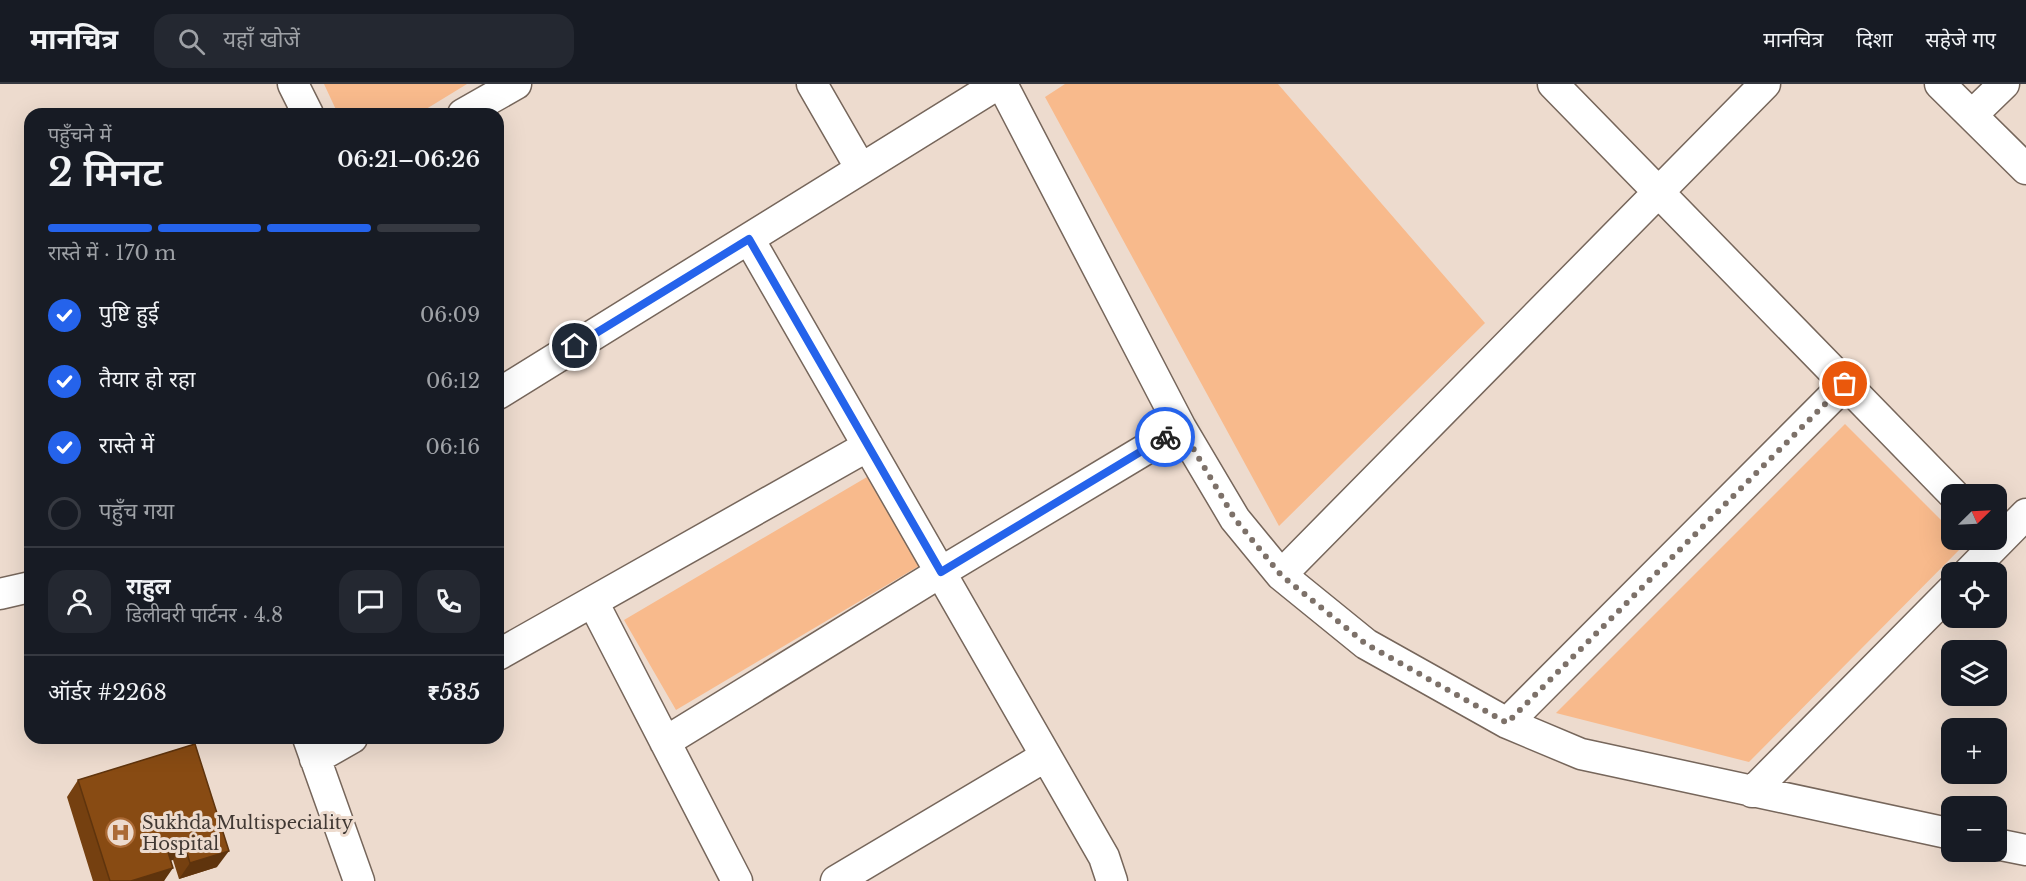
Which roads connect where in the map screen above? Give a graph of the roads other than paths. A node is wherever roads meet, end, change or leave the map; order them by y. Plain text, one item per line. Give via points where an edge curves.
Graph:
1 (293, 84) edge
2 (516, 84) edge
3 (812, 84) edge
4 (1000, 84) edge
5 (1553, 84) edge
6 (1765, 84) edge
7 (1940, 84) edge
8 (2004, 84) edge
9 (305, 108) edge
10 (474, 108) edge
11 (1972, 116) junction
12 (861, 169) junction
13 (2026, 169) edge
14 (1658, 192) junction
15 (749, 239) junction
16 (1845, 384) junction
17 (504, 390) edge
18 (1181, 428) junction
19 (868, 446) junction
20 (1943, 484) edge
21 (2026, 514) edge
22 (2007, 532) edge
23 (1989, 550) edge
24 (1978, 562) edge
25 (941, 572) junction
26 (1281, 575) junction
27 (24, 588) edge
28 (0, 594) edge
29 (1941, 601) edge
30 (593, 602) junction
31 (504, 652) edge
32 (1507, 723) junction
33 (665, 742) junction
34 (328, 744) edge
35 (312, 748) edge
36 (1046, 756) junction
37 (1752, 792) junction
38 (1941, 832) edge
39 (2007, 846) edge
40 (2026, 850) edge
41 (359, 881) edge
42 (737, 881) edge
43 (836, 881) edge
44 (1112, 881) edge

1 - 9 street
2 - 10 street
3 - 12 street
4 - 12 street
4 - 18 street
5 - 14 street
6 - 14 street
7 - 11 street
8 - 11 street
11 - 13 street
12 - 15 street
14 - 16 street
14 - 26 street
15 - 17 street
15 - 19 street
16 - 20 street
16 - 32 street
18 - 25 street
18 - 26 street via 1235,519
19 - 25 street
19 - 30 street
21 - 22 street
23 - 24 street
25 - 33 street
25 - 36 street
26 - 32 street via 1366,644
27 - 28 street
29 - 37 street
30 - 31 street
30 - 33 street
32 - 37 street via 1581,754
33 - 42 street
34 - 35 street
35 - 41 street
36 - 43 street
36 - 44 street via 1104,857
37 - 38 street
39 - 40 street

